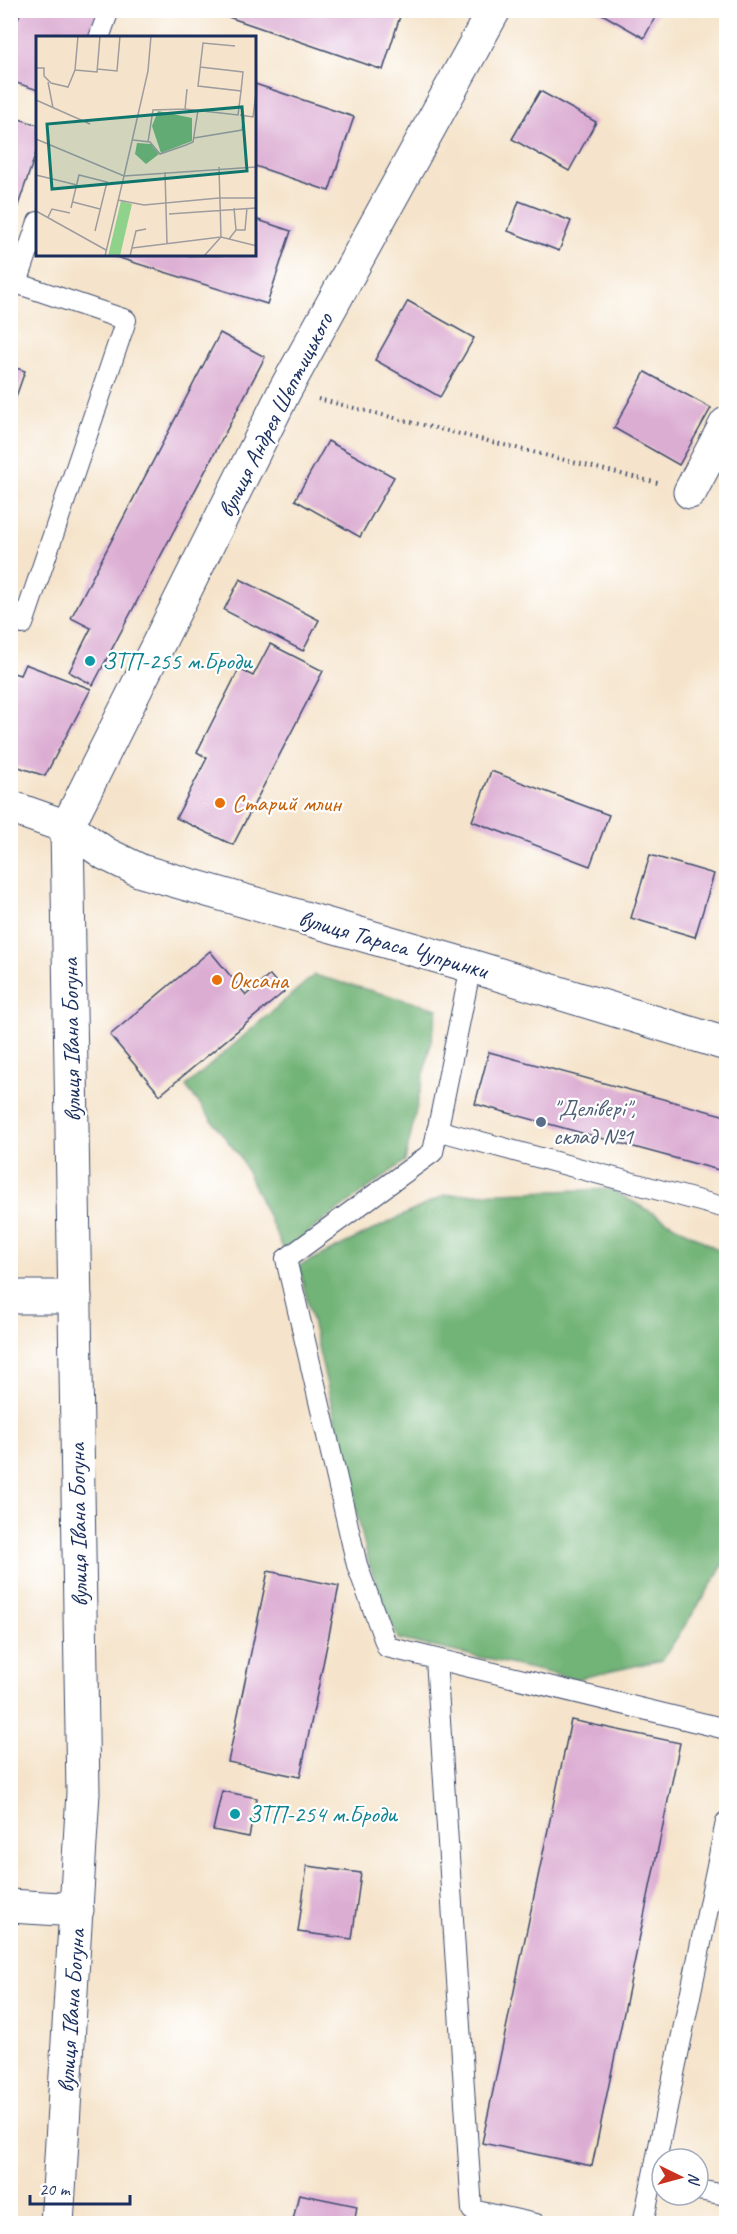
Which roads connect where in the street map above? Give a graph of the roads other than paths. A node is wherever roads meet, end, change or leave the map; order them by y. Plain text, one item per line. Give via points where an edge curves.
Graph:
1 (108, 10) edge
2 (494, 10) edge
3 (100, 36) edge
4 (36, 227) edge
5 (14, 282) edge
6 (726, 424) edge
7 (690, 492) road end
8 (10, 620) edge
9 (10, 807) edge
10 (67, 827) junction
11 (471, 966) junction
12 (726, 1044) edge
13 (437, 1130) junction
14 (726, 1208) edge
15 (10, 1297) edge
16 (75, 1297) junction
17 (435, 1659) junction
18 (726, 1729) edge
19 (726, 1822) edge
20 (10, 1906) edge
21 (77, 1910) junction
22 (664, 2147) edge
23 (710, 2192) edge
24 (726, 2195) edge
25 (650, 2202) edge
26 (57, 2223) edge
27 (536, 2223) edge
28 (643, 2223) edge

1 - 3 lane
2 - 10 main road, вулиця Андрея Шептицького via 285,390
4 - 5 lane
5 - 8 lane via 126,320 23,624
6 - 7 main road
9 - 10 main road, вулиця Тараса Чупринки
10 - 11 main road, вулиця Тараса Чупринки via 106,854 141,871
10 - 16 main road, вулиця Івана Богуна
11 - 12 main road, вулиця Тараса Чупринки
11 - 13 lane
13 - 14 lane
13 - 17 lane via 433,1152 286,1259 357,1565 387,1647
15 - 16 main road
16 - 21 main road, вулиця Івана Богуна via 82,1793
17 - 18 lane
17 - 27 lane via 471,2210
19 - 22 lane
20 - 21 main road
21 - 26 main road, вулиця Івана Богуна
23 - 24 lane
25 - 28 lane

